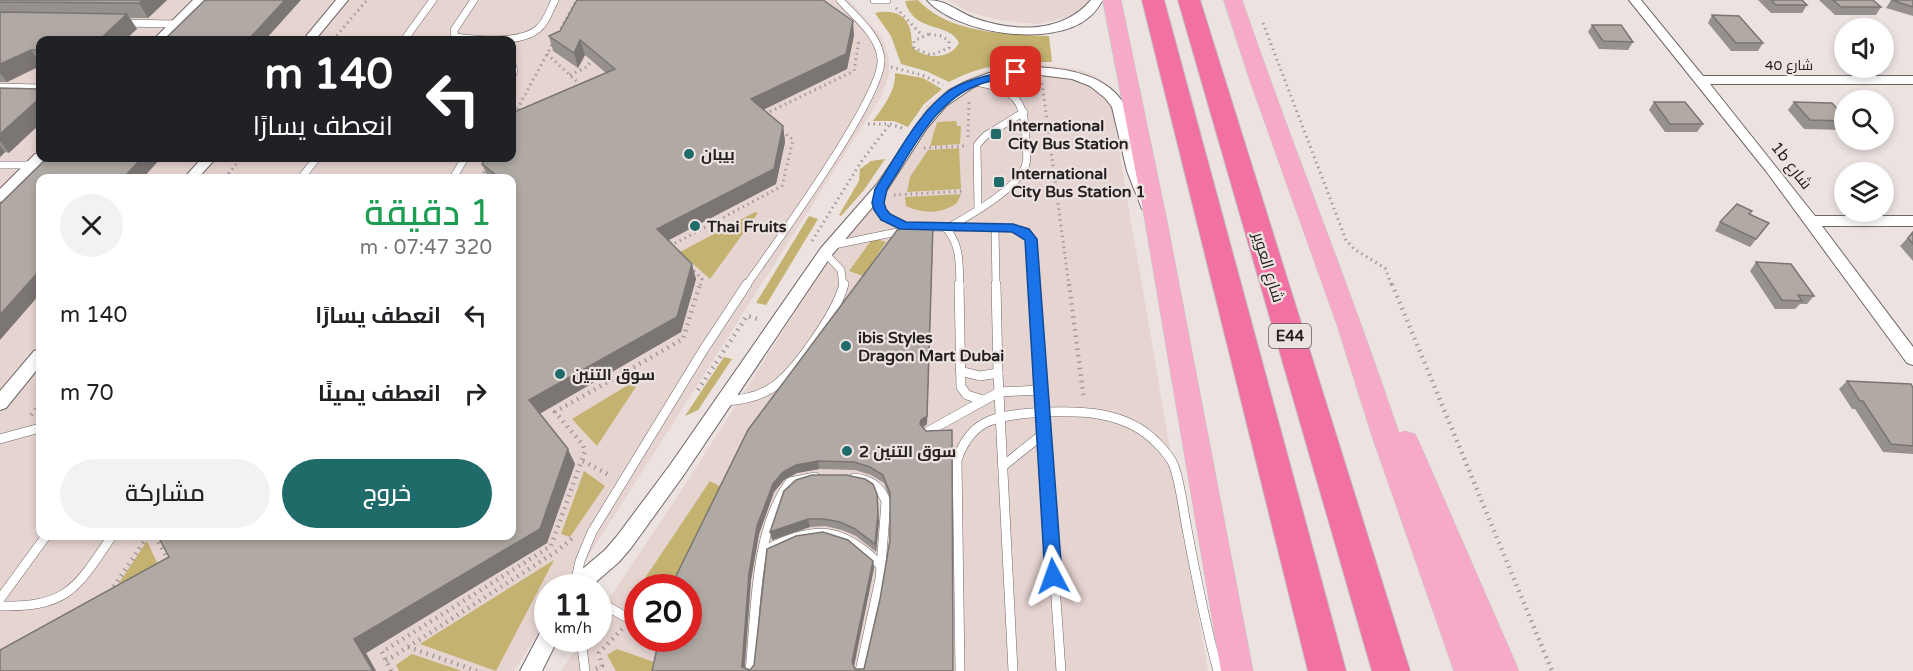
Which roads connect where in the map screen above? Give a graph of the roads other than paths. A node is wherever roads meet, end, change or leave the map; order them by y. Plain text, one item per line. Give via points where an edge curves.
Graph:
1 (200, 0) edge
2 (342, 0) edge
3 (433, 0) edge
4 (474, 0) edge
5 (555, 0) edge
6 (840, 0) edge
7 (874, 0) edge
8 (887, 0) edge
9 (933, 0) edge
10 (1097, 0) edge
11 (1112, 0) edge
12 (1135, 0) edge
13 (1153, 0) edge
14 (1189, 0) edge
15 (1204, 0) edge
16 (1233, 0) edge
17 (1635, 0) edge
18 (117, 23) edge
19 (175, 24) junction
20 (1198, 29) junction
21 (163, 36) edge
22 (312, 36) edge
23 (407, 36) edge
24 (453, 36) edge
25 (516, 36) edge
26 (1163, 45) junction
27 (1701, 80) junction
28 (1913, 80) edge
29 (975, 82) junction
30 (0, 87) edge
31 (36, 88) edge
32 (1024, 112) junction
33 (36, 161) edge
34 (205, 162) edge
35 (0, 165) edge
36 (195, 174) edge
37 (880, 192) junction
38 (0, 197) edge
39 (978, 209) junction
40 (1812, 220) junction
41 (1156, 221) junction
42 (1913, 221) edge
43 (915, 228) junction
44 (946, 228) junction
45 (995, 228) junction
46 (828, 249) junction
47 (1350, 325) junction
48 (1913, 359) edge
49 (36, 361) edge
50 (960, 371) junction
51 (998, 373) junction
52 (1040, 390) junction
53 (999, 392) junction
54 (983, 400) junction
55 (726, 401) junction
56 (0, 403) edge
57 (1042, 414) junction
58 (1001, 416) junction
59 (36, 429) edge
60 (927, 432) edge
61 (1043, 434) junction
62 (0, 439) edge
63 (1003, 466) junction
64 (824, 477) edge
65 (848, 478) edge
66 (43, 540) edge
67 (109, 540) edge
68 (762, 552) junction
69 (881, 566) junction
70 (578, 574) edge
71 (591, 574) edge
72 (0, 599) edge
73 (0, 606) edge
74 (541, 652) edge
75 (583, 652) edge
76 (531, 671) edge
77 (585, 671) edge
78 (750, 671) edge
79 (860, 671) edge
80 (960, 671) edge
81 (1013, 671) edge
82 (1061, 671) edge
83 (1218, 671) edge
84 (1237, 671) edge
85 (1327, 671) edge
86 (1391, 671) edge
87 (1470, 671) edge
88 (1503, 671) edge

1 - 19 street
2 - 22 street
3 - 23 lane
4 - 24 lane
5 - 25 lane via 541,26
6 - 70 lane via 875,39 881,66 876,84 854,125 704,349 592,532
7 - 8 lane
9 - 10 street via 968,21 1025,30 1073,22
11 - 41 main road
12 - 26 highway via 1145,22
13 - 26 highway
14 - 20 highway, شارع العوير / E44
15 - 20 highway
16 - 47 main road
17 - 27 street, 1b شارع
18 - 19 lane
19 - 21 street
20 - 86 highway, شارع العوير / E44
26 - 85 highway
27 - 28 street, شارع 40
27 - 40 street, 1b شارع
29 - 32 lane via 1014,94
29 - 37 street via 954,93 929,115
29 - 41 street via 1001,74 1041,71 1075,76 1101,88 1118,104 1138,185
30 - 31 lane
32 - 39 lane via 1025,169
32 - 39 lane via 977,145
33 - 35 lane
33 - 38 street
34 - 36 street
37 - 43 lane via 880,210 886,217
37 - 46 street
39 - 44 lane
40 - 42 street
40 - 48 street, 1b شارع
41 - 84 main road
43 - 44 lane
43 - 46 lane via 861,237
44 - 45 lane
44 - 50 lane via 959,251
45 - 51 lane
45 - 52 lane via 1020,230 1031,239
46 - 55 street
46 - 55 lane via 843,276 838,304 782,380 757,396
47 - 87 main road
47 - 88 main road via 1381,387
49 - 56 street
50 - 51 lane via 980,376
50 - 54 lane via 963,391
51 - 53 lane
52 - 53 lane
52 - 57 lane
53 - 54 lane
53 - 58 lane
54 - 60 lane
55 - 71 street via 624,542
57 - 58 lane
57 - 61 lane
57 - 83 lane via 1115,417 1144,431 1166,453 1174,466
58 - 63 lane
58 - 80 lane via 971,433 957,460
59 - 62 lane
61 - 63 lane
61 - 82 lane
63 - 81 lane
64 - 68 lane via 797,479 785,487
65 - 69 lane via 868,480 884,495
66 - 72 lane
67 - 73 lane via 83,579 63,597 38,605
68 - 69 lane via 790,536 828,533 858,542
68 - 78 lane
69 - 79 lane
74 - 76 street
75 - 77 lane

